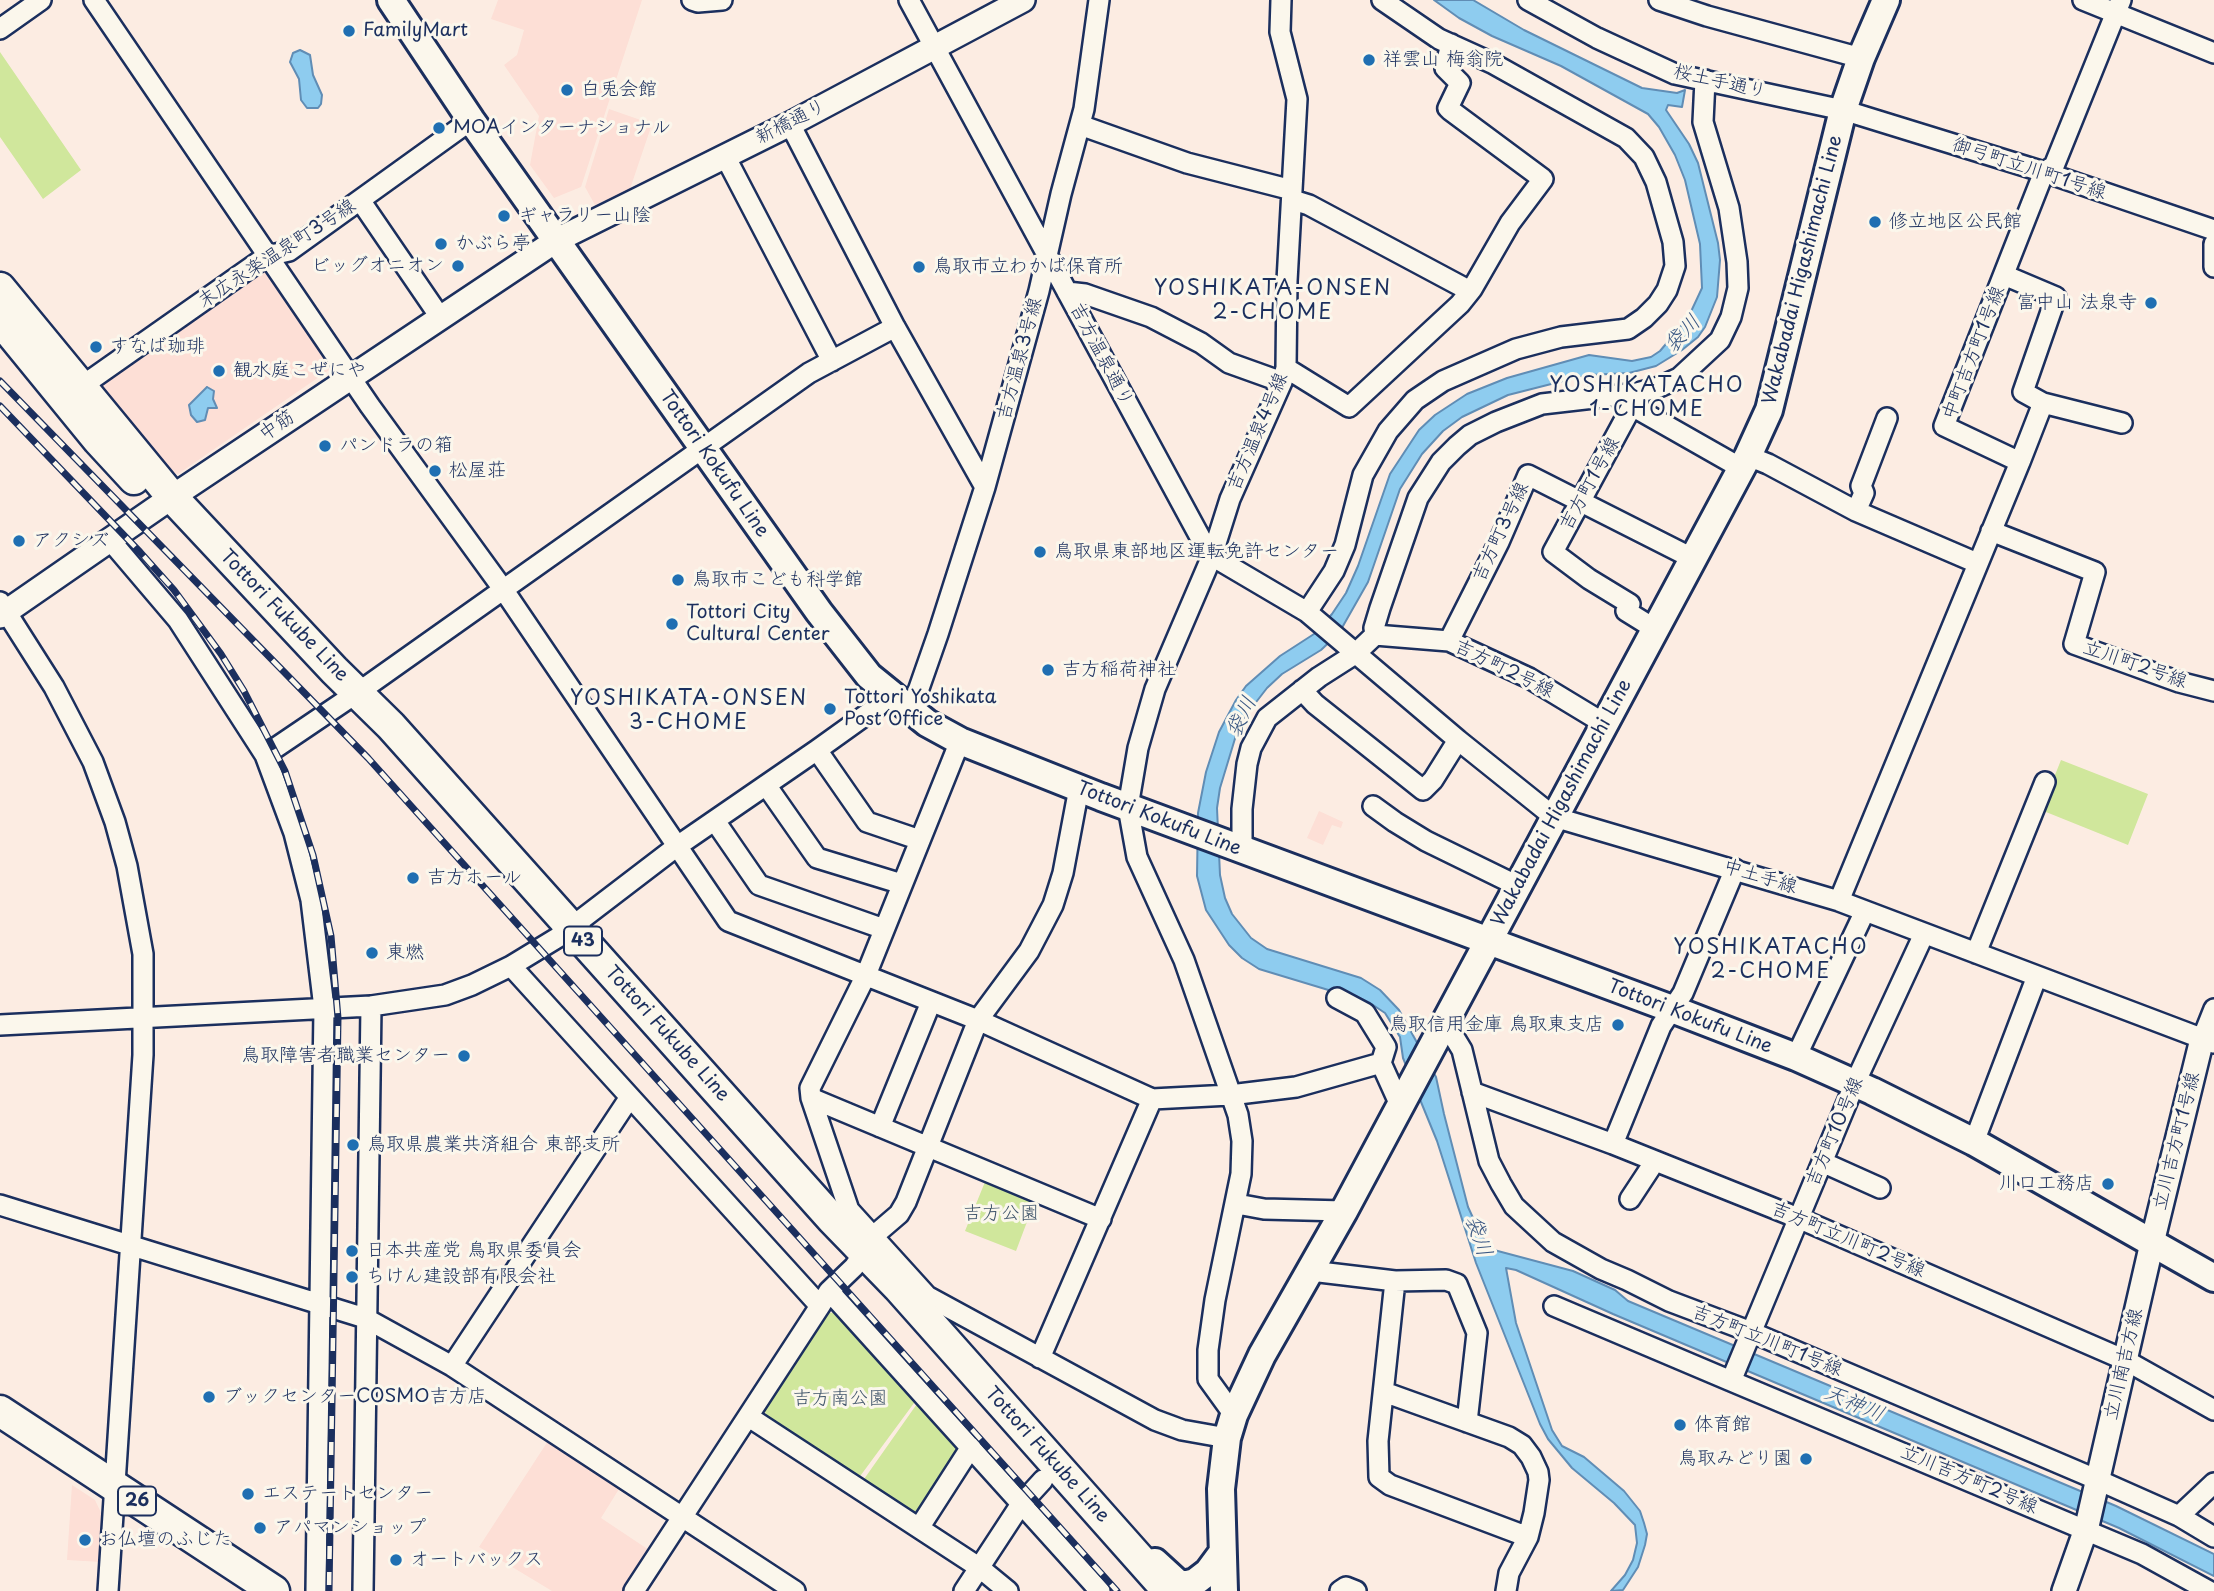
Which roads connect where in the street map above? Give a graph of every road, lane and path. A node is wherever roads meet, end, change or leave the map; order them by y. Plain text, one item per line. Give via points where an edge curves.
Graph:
1 (41, 0) edge
2 (94, 0) edge
3 (390, 0) edge
4 (692, 0) edge
5 (722, 0) edge
6 (909, 0) edge
7 (1023, 0) edge
8 (1099, 0) edge
9 (1281, 0) edge
10 (1381, 0) edge
11 (1528, 0) edge
12 (1659, 0) edge
13 (1886, 0) edge
14 (2083, 0) edge
15 (2118, 7) edge
16 (0, 29) edge
17 (1451, 44) junction
18 (933, 47) junction
19 (2214, 54) edge
20 (1861, 58) junction
21 (1705, 80) junction
22 (1843, 110) junction
23 (471, 120) junction
24 (790, 124) junction
25 (1080, 125) junction
26 (725, 156) junction
27 (2044, 172) junction
28 (1292, 195) junction
29 (360, 201) junction
30 (2214, 230) edge
31 (557, 240) junction
32 (2214, 244) edge
33 (1046, 255) junction
34 (267, 256) junction
35 (2214, 268) edge
36 (2004, 275) junction
37 (0, 288) edge
38 (1470, 291) junction
39 (1067, 292) junction
40 (440, 317) junction
41 (0, 320) edge
42 (895, 327) junction
43 (832, 361) junction
44 (1284, 375) junction
45 (352, 376) junction
46 (82, 386) junction
47 (1635, 399) junction
48 (2043, 403) junction
49 (1887, 418) dead end
50 (2122, 423) dead end
51 (704, 448) junction
52 (1744, 462) junction
53 (2020, 462) junction
54 (985, 486) junction
55 (165, 502) junction
56 (1579, 502) junction
57 (1856, 511) junction
58 (1991, 531) junction
59 (110, 540) junction
60 (1212, 556) junction
61 (1692, 558) junction
62 (1978, 563) junction
63 (503, 589) junction
64 (2, 610) edge
65 (1309, 615) junction
66 (1655, 629) junction
67 (1375, 635) junction
68 (1449, 641) junction
69 (1353, 652) junction
70 (1302, 690) junction
71 (2214, 691) edge
72 (350, 698) junction
73 (899, 702) junction
74 (1605, 724) junction
75 (1458, 740) junction
76 (960, 741) junction
77 (817, 750) junction
78 (265, 755) junction
79 (2045, 782) dead end
80 (766, 785) junction
81 (1079, 788) junction
82 (1373, 806) dead end
83 (1128, 807) junction
84 (1554, 817) junction
85 (715, 821) junction
86 (920, 840) junction
87 (676, 847) junction
88 (1239, 850) junction
89 (1735, 869) junction
90 (902, 884) junction
91 (1518, 887) junction
92 (1839, 901) junction
93 (1865, 911) junction
94 (884, 929) junction
95 (563, 933) junction
96 (1924, 934) junction
97 (1488, 941) junction
98 (1976, 953) junction
99 (512, 967) junction
100 (866, 975) junction
101 (2037, 976) junction
102 (1337, 998) dead end
103 (931, 1002) junction
104 (371, 1006) junction
105 (324, 1008) junction
106 (1672, 1009) junction
107 (2214, 1009) edge
108 (145, 1018) junction
109 (978, 1020) junction
110 (0, 1025) edge
111 (1442, 1027) junction
112 (2208, 1041) edge
113 (1796, 1057) junction
114 (1381, 1063) junction
115 (1855, 1083) junction
116 (1472, 1092) junction
117 (1230, 1095) junction
118 (630, 1097) junction
119 (811, 1098) junction
120 (1152, 1099) junction
121 (1403, 1099) junction
122 (880, 1127) junction
123 (1974, 1142) junction
124 (1613, 1144) junction
125 (928, 1147) junction
126 (1655, 1161) junction
127 (1822, 1162) junction
128 (1880, 1188) dead end
129 (1630, 1199) dead end
130 (1237, 1204) junction
131 (0, 1205) edge
132 (1344, 1211) junction
133 (1798, 1218) junction
134 (1101, 1219) junction
135 (2152, 1243) junction
136 (130, 1245) junction
137 (864, 1252) junction
138 (1311, 1272) junction
139 (2214, 1278) edge
140 (1395, 1281) junction
141 (824, 1298) junction
142 (319, 1305) junction
143 (1554, 1306) dead end
144 (365, 1318) junction
145 (1749, 1335) junction
146 (1040, 1358) junction
147 (2125, 1360) junction
148 (452, 1366) junction
149 (1732, 1378) junction
150 (1384, 1392) junction
151 (2214, 1410) edge
152 (0, 1411) edge
153 (749, 1417) junction
154 (1467, 1422) junction
155 (1231, 1426) junction
156 (971, 1447) junction
157 (1043, 1480) junction
158 (2097, 1483) junction
159 (2214, 1483) edge
160 (115, 1486) junction
161 (1021, 1504) junction
162 (2179, 1516) junction
163 (682, 1517) junction
164 (919, 1528) junction
165 (2086, 1529) junction
166 (1115, 1531) junction
167 (1528, 1537) junction
168 (2214, 1537) edge
169 (1222, 1553) junction
170 (980, 1567) junction
171 (1092, 1587) edge
172 (1227, 1590) edge
173 (108, 1591) edge
174 (274, 1591) edge
175 (316, 1591) edge
176 (363, 1591) edge
177 (634, 1591) edge
178 (795, 1591) edge
179 (964, 1591) edge
180 (1008, 1591) edge
181 (1143, 1591) edge
182 (1168, 1591) edge
183 (1340, 1591) edge
184 (1356, 1591) edge
185 (1506, 1591) edge
186 (2064, 1591) edge
187 (2209, 1591) edge

1 - 16 street
2 - 34 street
3 - 23 main road, Tottori Kokufu Line
4 - 5 street
6 - 18 street, 吉方温泉通り
7 - 18 street, 新橋通り
8 - 25 street, 吉方温泉3号線
9 - 28 street, 吉方温泉4号線 via 1280,32 1297,99
10 - 17 street
11 - 21 street, 桜土手通り via 1659,67
12 - 20 street
13 - 20 main road, Wakabadai Higashimachi Line
14 - 15 street
15 - 19 street
15 - 27 street, 中町吉方町1号線 via 2053,166
17 - 38 street via 1445,68 1460,83 1448,108 1543,179 1510,223
17 - 65 street via 1626,138 1644,157 1656,181 1675,266 1658,304 1628,329 1561,337 1516,349 1443,381 1415,400 1388,431 1363,475 1345,545
18 - 24 street, 新橋通り
18 - 33 street, 吉方温泉通り
20 - 22 main road, Wakabadai Higashimachi Line
21 - 22 street, 桜土手通り
21 - 47 street via 1703,122 1729,208 1738,288 1720,340 1679,378
22 - 27 street, 御弓町立川町1号線
22 - 52 main road, Wakabadai Higashimachi Line via 1769,410
23 - 29 street, 末広永楽温泉町3号線
23 - 31 main road, Tottori Kokufu Line
24 - 26 street, 新橋通り
24 - 42 street
25 - 28 street
25 - 33 street, 吉方温泉3号線
26 - 31 street, 新橋通り
26 - 43 street
27 - 30 street, 御弓町立川町1号線
27 - 36 street, 中町吉方町1号線
28 - 38 street
28 - 44 street, 吉方温泉4号線
29 - 34 street, 末広永楽温泉町3号線 via 289,251
29 - 40 street
31 - 40 street, 中筋
31 - 51 main road, Tottori Kokufu Line
32 - 35 street
33 - 39 street, 吉方温泉通り
33 - 54 street, 吉方温泉3号線
34 - 45 street
34 - 46 street, 末広永楽温泉町3号線
36 - 48 street via 2056,297 2023,392
36 - 53 street, 中町吉方町1号線 via 1944,426
37 - 46 main road, Tottori Fukube Line / 43
38 - 44 street via 1349,407
39 - 44 street via 1151,317 1229,363
39 - 60 street, 吉方温泉通り
40 - 45 street, 中筋
41 - 55 main road, Tottori Fukube Line / 43 via 98,440
42 - 43 street
42 - 54 street
43 - 51 street
44 - 60 street, 吉方温泉4号線 via 1230,499
45 - 55 street, 中筋
45 - 63 street
46 - 55 main road, Tottori Fukube Line / 43
47 - 52 street
47 - 56 street, 吉方町1号線
47 - 67 street via 1542,404 1496,422 1457,446 1418,498
48 - 50 street
48 - 53 street
49 - 57 street
51 - 63 street
51 - 73 main road, Tottori Kokufu Line via 858,664
52 - 57 street via 1768,464
52 - 61 main road, Wakabadai Higashimachi Line
53 - 58 street
54 - 73 street, 吉方温泉3号線 via 917,694
55 - 59 street, 中筋
55 - 72 main road, Tottori Fukube Line / 43
56 - 61 street, 吉方町3号線
56 - 66 street, 吉方町1号線 via 1553,552 1630,604 1626,611
56 - 68 street, 吉方町3号線 via 1528,475
57 - 62 street
58 - 62 street
58 - 71 street, 立川町2号線 via 2095,572 2074,644
59 - 64 street, 中筋
59 - 78 street via 178,620
60 - 65 street, 吉方温泉通り
60 - 83 street, 吉方温泉4号線 via 1156,689 1140,738
61 - 66 main road, Wakabadai Higashimachi Line
62 - 92 street
63 - 72 street
63 - 87 street
64 - 108 street via 74,724 115,822 141,943
65 - 69 street, 吉方温泉通り
66 - 74 main road, Wakabadai Higashimachi Line
67 - 68 street, 吉方町2号線
67 - 69 street
68 - 74 street, 吉方町2号線 via 1529,678
69 - 70 street
69 - 75 street, 中土手線
70 - 75 street via 1423,790
70 - 88 street via 1267,719 1251,748
72 - 78 street
72 - 95 main road, Tottori Fukube Line / 43
73 - 76 main road, Tottori Kokufu Line
73 - 77 street via 877,707
74 - 84 main road, Wakabadai Higashimachi Line
75 - 84 street, 中土手線
76 - 81 main road, Tottori Kokufu Line
76 - 86 street
77 - 80 street
77 - 86 street via 867,822
78 - 105 street via 294,833 311,900
79 - 98 street
80 - 85 street
80 - 90 street via 817,858
81 - 83 main road, Tottori Kokufu Line
81 - 109 street via 1053,905 1029,951
82 - 91 street via 1426,841
83 - 88 main road, Tottori Kokufu Line
83 - 117 street via 1137,857 1184,960
84 - 89 street, 中土手線
84 - 91 main road, Wakabadai Higashimachi Line
85 - 87 street
85 - 94 street via 759,885
86 - 90 street
87 - 95 street
87 - 100 street via 728,921
88 - 97 main road, Tottori Kokufu Line
89 - 92 street, 中土手線
89 - 106 street
90 - 94 street
91 - 97 main road, Wakabadai Higashimachi Line
92 - 93 street, 中土手線
93 - 96 street, 中土手線
93 - 113 street
94 - 100 street
95 - 99 street
95 - 137 main road, Tottori Fukube Line / 43 via 675,1066
96 - 98 street, 中土手線
96 - 115 street, 吉方町10号線
97 - 106 main road, Tottori Kokufu Line
97 - 111 main road, Wakabadai Higashimachi Line
98 - 101 street, 中土手線
99 - 104 street via 445,995
99 - 118 street
100 - 103 street
100 - 119 street via 810,1088
101 - 112 street, 中土手線
101 - 123 street
102 - 114 street via 1365,1013 1386,1047
103 - 109 street
103 - 122 street
104 - 105 street
104 - 144 street
105 - 108 street
105 - 142 street
106 - 113 main road, Tottori Kokufu Line
106 - 124 street
107 - 112 street
108 - 110 street
108 - 136 street
109 - 120 street
109 - 125 street
111 - 116 street, 吉方町立川町1号線 via 1462,1050
111 - 121 main road, Wakabadai Higashimachi Line
112 - 135 street, 立川吉方町1号線
113 - 115 main road, Tottori Kokufu Line
114 - 117 street via 1296,1087
114 - 121 street
115 - 123 main road, Tottori Kokufu Line
115 - 127 street, 吉方町10号線
116 - 124 street, 吉方町立川町2号線
116 - 145 street, 吉方町立川町1号線 via 1489,1161 1514,1206 1530,1223 1601,1269
117 - 120 street
117 - 130 street via 1242,1141
118 - 141 street
118 - 148 street
119 - 122 street
119 - 137 street
120 - 134 street
121 - 132 main road, Wakabadai Higashimachi Line
122 - 125 street
123 - 135 main road, Tottori Kokufu Line
124 - 126 street, 吉方町立川町2号線
125 - 134 street
125 - 137 street via 900,1214
126 - 129 street
126 - 133 street, 吉方町立川町2号線
127 - 128 street
127 - 133 street, 吉方町10号線
130 - 132 street
130 - 155 street via 1208,1350 1208,1379
131 - 136 street
132 - 138 main road, Wakabadai Higashimachi Line
133 - 145 street, 吉方町10号線
133 - 147 street, 吉方町立川町2号線
134 - 146 street
135 - 139 main road, Tottori Kokufu Line
135 - 147 street, 立川南吉方線
136 - 142 street
136 - 160 street
137 - 141 street
137 - 146 street via 928,1296
137 - 157 main road, Tottori Fukube Line / 43
137 - 166 main road, Tottori Fukube Line / 43
138 - 140 street
138 - 155 main road, Wakabadai Higashimachi Line via 1257,1364
140 - 150 street
140 - 154 street via 1454,1281 1463,1294 1477,1333
141 - 153 street
141 - 156 street
142 - 144 street
142 - 175 street
143 - 149 street, 立川吉方町2号線
144 - 148 street
144 - 176 street
145 - 149 street, 吉方町10号線
145 - 158 street, 吉方町立川町1号線
146 - 155 street via 1169,1427
147 - 151 street, 吉方町立川町2号線
147 - 158 street, 立川南吉方線
148 - 163 street
149 - 165 street, 立川吉方町2号線
150 - 154 street
150 - 167 street via 1379,1476
152 - 160 main road, 26
153 - 163 street
153 - 164 street
154 - 167 street via 1517,1441 1535,1464 1539,1480
155 - 169 main road, Wakabadai Higashimachi Line via 1221,1489
156 - 161 street
156 - 164 street
157 - 161 street
157 - 181 main road, Tottori Fukube Line / 43
158 - 162 street, 吉方町立川町1号線
158 - 165 street, 立川南吉方線
159 - 162 street
160 - 173 street
160 - 174 main road, 26
161 - 170 street
161 - 171 street
162 - 168 street, 吉方町立川町1号線
163 - 177 street
163 - 178 street
164 - 170 street
165 - 186 street
165 - 187 street, 立川吉方町2号線
166 - 169 main road via 1179,1584 1195,1582
166 - 182 main road, Tottori Fukube Line / 43
167 - 185 street via 1509,1573
169 - 172 main road, Wakabadai Higashimachi Line
170 - 179 street
170 - 180 street
183 - 184 street via 1346,1587

